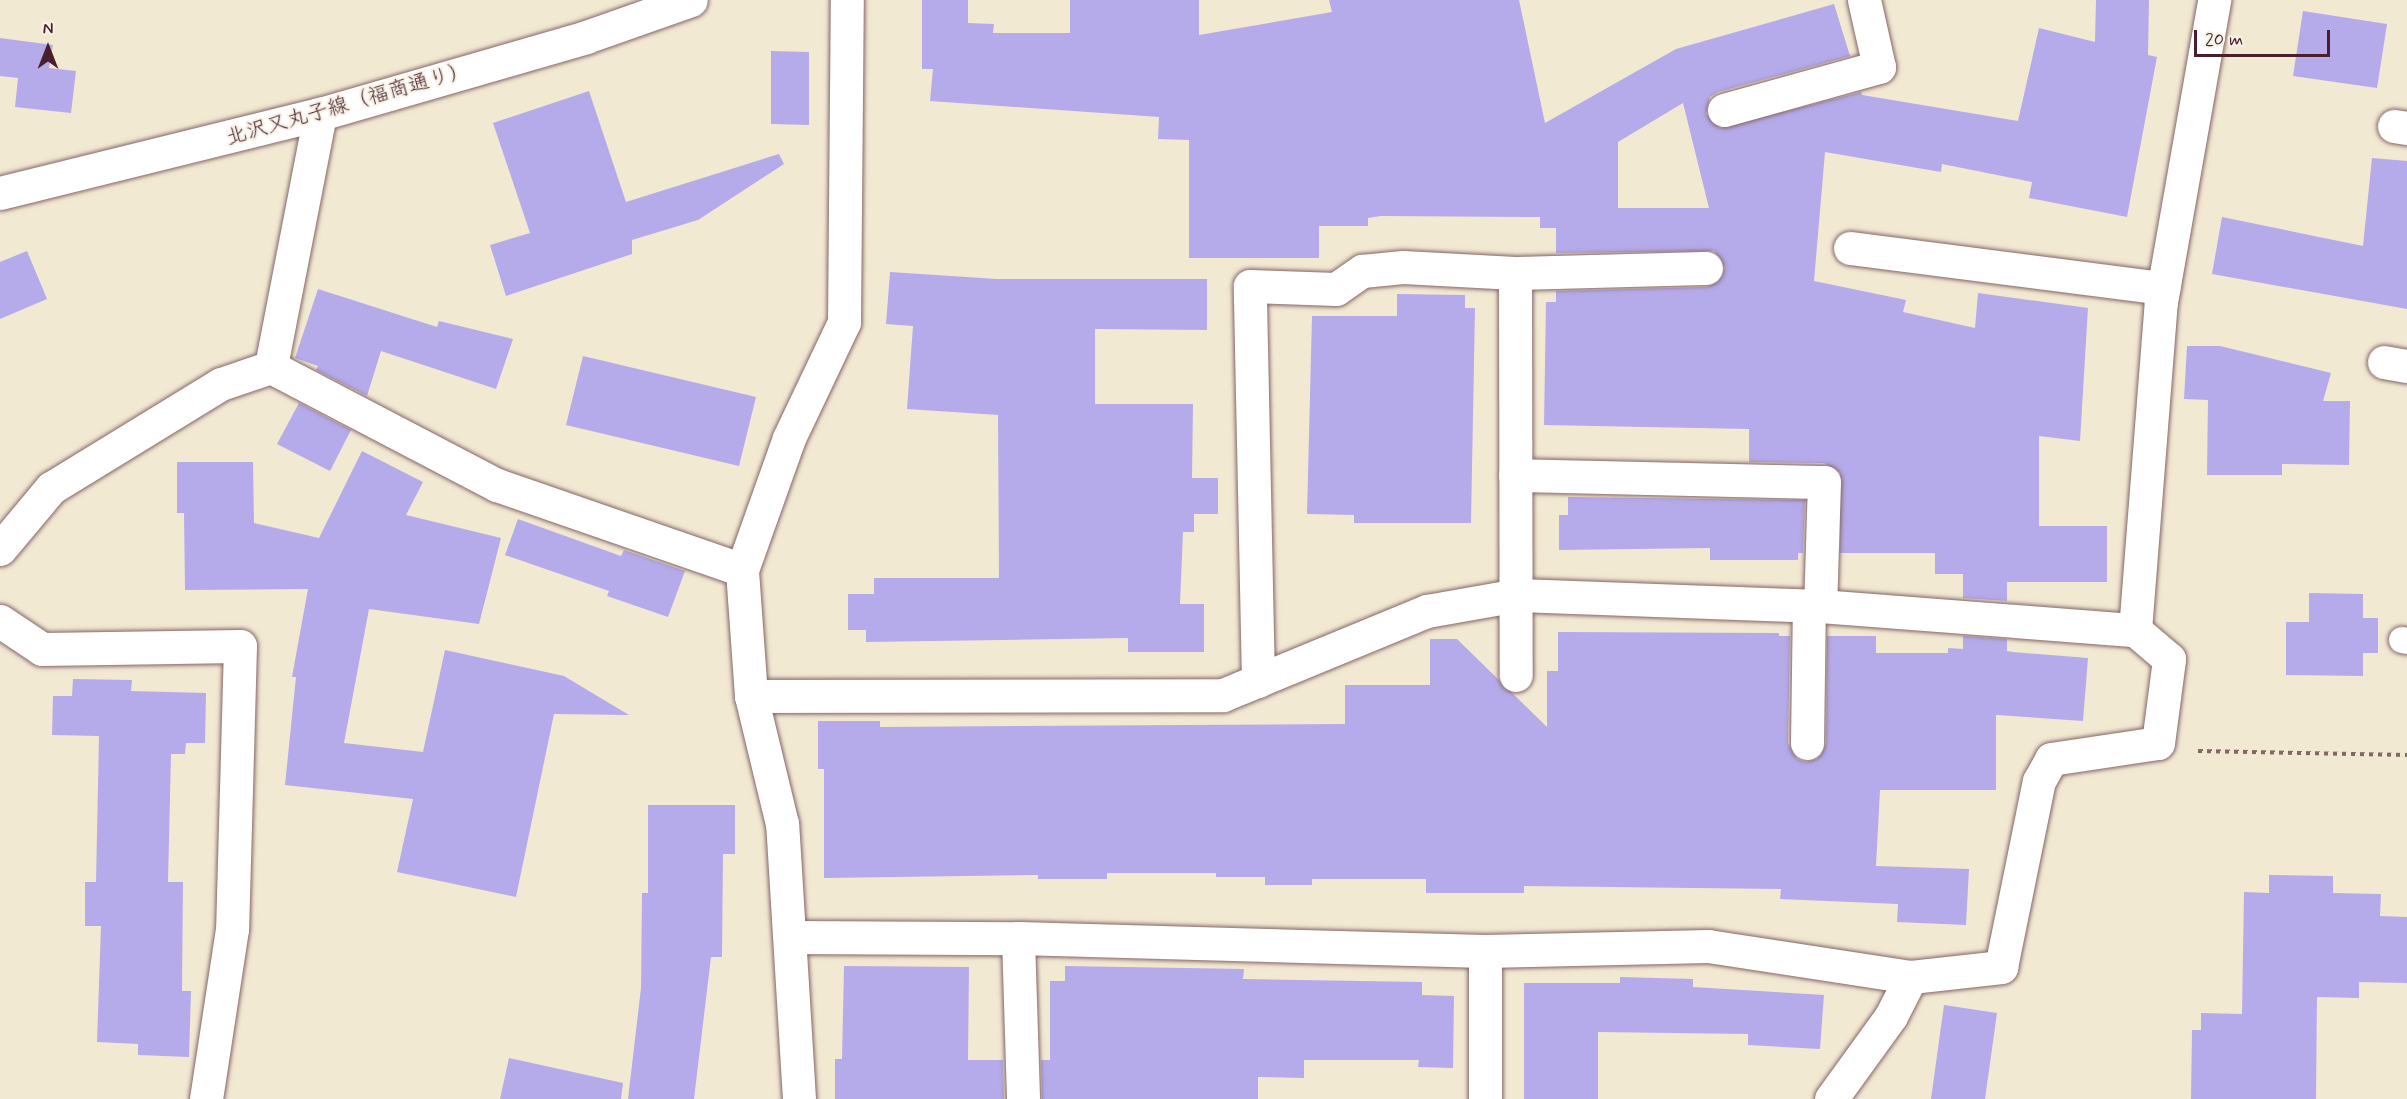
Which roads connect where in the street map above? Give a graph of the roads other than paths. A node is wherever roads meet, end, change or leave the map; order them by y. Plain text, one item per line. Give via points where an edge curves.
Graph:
1 (691, 0) edge
2 (847, 0) edge
3 (1864, 0) edge
4 (2214, 0) edge
5 (1724, 110) dead end
6 (320, 114) junction
7 (0, 194) edge
8 (1850, 248) dead end
9 (1706, 268) dead end
10 (1515, 273) junction
11 (2163, 288) junction
12 (271, 367) junction
13 (1515, 475) junction
14 (0, 549) edge
15 (742, 570) junction
16 (1518, 595) junction
17 (1815, 606) junction
18 (0, 621) edge
19 (2135, 630) junction
20 (1516, 675) dead end
21 (1258, 681) junction
22 (752, 696) junction
23 (1807, 743) dead end
24 (791, 937) junction
25 (1018, 938) junction
26 (1485, 951) junction
27 (1911, 977) junction
28 (211, 1098) edge
29 (800, 1099) edge
30 (1023, 1099) edge
31 (1485, 1099) edge
32 (1831, 1099) edge

1 - 6 street, 北沢又丸子線（福商通り） via 586,37
2 - 15 street via 844,322 789,438
3 - 5 street via 1879,67
4 - 11 street
6 - 7 street, 北沢又丸子線（福商通り）
6 - 12 street
8 - 11 street
9 - 10 street
10 - 13 street
10 - 21 street via 1403,267 1362,271 1336,289 1250,286
11 - 19 street
12 - 14 street via 221,384 51,488
12 - 15 street via 497,485
13 - 16 street
13 - 17 street via 1824,482
15 - 22 street
16 - 17 street
16 - 20 street
16 - 21 street via 1427,610
17 - 19 street
17 - 23 street
18 - 28 street via 42,648 240,646 232,929
19 - 27 street via 2169,659 2158,743 2051,759 2039,781 2001,967
21 - 22 street via 1223,695
22 - 24 street via 782,824
24 - 25 street
24 - 29 street
25 - 26 street
25 - 30 street
26 - 27 street via 1708,946
26 - 31 street
27 - 32 street via 1890,1016

